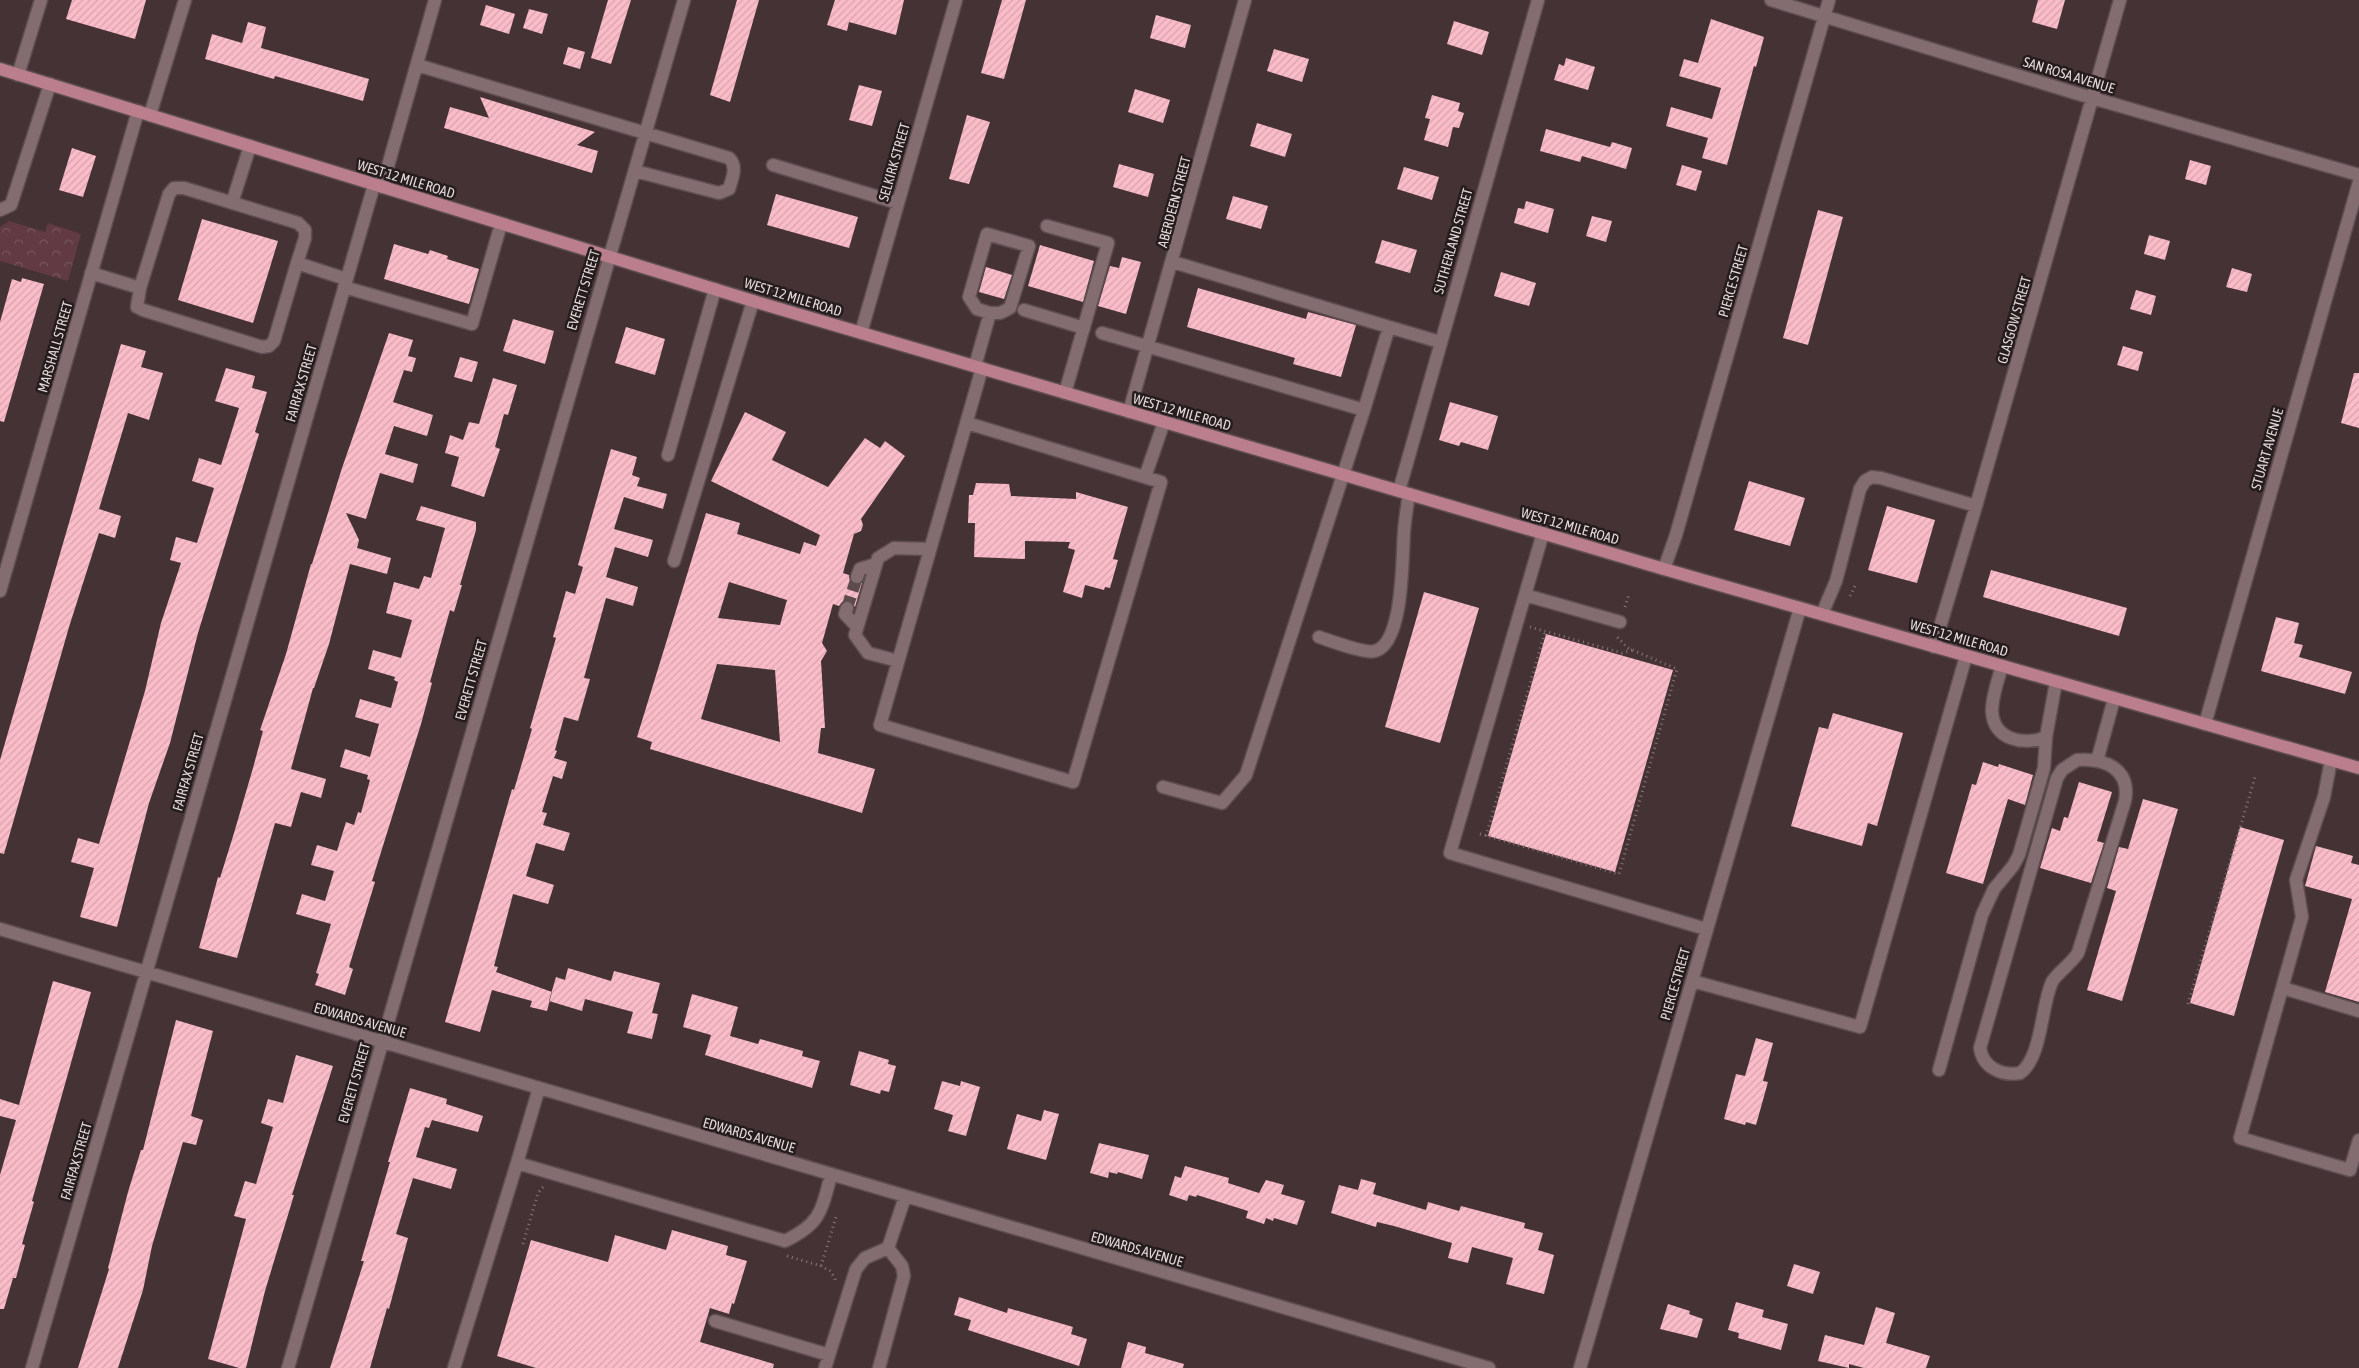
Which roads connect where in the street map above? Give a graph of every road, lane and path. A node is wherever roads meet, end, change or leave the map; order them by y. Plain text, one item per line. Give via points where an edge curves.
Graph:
1 (41, 0) edge
2 (185, 0) edge
3 (435, 0) edge
4 (684, 0) edge
5 (956, 0) edge
6 (1245, 0) edge
7 (1538, 0) edge
8 (1771, 0) edge
9 (1829, 0) edge
10 (2120, 0) edge
11 (1824, 16) junction
12 (416, 65) junction
13 (0, 69) edge
14 (18, 74) junction
15 (50, 84) junction
16 (2092, 98) junction
17 (138, 111) junction
18 (150, 115) junction
19 (646, 133) junction
20 (250, 146) junction
21 (773, 165) dead end
22 (635, 171) junction
23 (2359, 175) edge
24 (2359, 182) edge
25 (378, 186) junction
26 (232, 203) junction
27 (898, 203) junction
28 (0, 210) edge
29 (501, 224) junction
30 (1047, 226) dead end
31 (609, 256) junction
32 (1173, 262) junction
33 (297, 263) junction
34 (91, 273) junction
35 (345, 283) junction
36 (140, 288) junction
37 (715, 289) junction
38 (753, 301) junction
39 (1024, 310) dead end
40 (990, 313) junction
41 (1389, 327) junction
42 (1084, 328) junction
43 (861, 333) junction
44 (1102, 333) dead end
45 (1440, 342) junction
46 (1148, 347) junction
47 (978, 367) junction
48 (1065, 393) junction
49 (1364, 410) junction
50 (1129, 412) junction
51 (1164, 422) junction
52 (966, 423) junction
53 (668, 455) dead end
54 (1342, 474) junction
55 (1145, 477) junction
56 (1404, 492) junction
57 (1976, 506) junction
58 (1543, 533) junction
59 (930, 549) junction
60 (674, 561) dead end
61 (876, 564) junction
62 (1664, 569) junction
63 (857, 577) tunnel mouth
64 (1855, 586) dead end
65 (0, 591) edge
66 (1629, 594) dead end
67 (1525, 595) junction
68 (1850, 596) dead end
69 (847, 608) dead end
70 (1800, 608) junction
71 (1822, 614) junction
72 (1620, 622) junction
73 (1516, 623) junction
74 (857, 627) junction
75 (1545, 632) junction
76 (1319, 637) dead end
77 (1934, 646) junction
78 (1633, 650) junction
79 (1966, 656) junction
80 (898, 660) junction
81 (2002, 666) junction
82 (2056, 682) junction
83 (2114, 699) junction
84 (2205, 724) junction
85 (2046, 738) junction
86 (2330, 760) junction
87 (2097, 761) junction
88 (2359, 768) edge
89 (2255, 777) dead end
90 (1163, 787) dead end
91 (1480, 834) dead end
92 (1486, 836) junction
93 (0, 929) edge
94 (1706, 929) junction
95 (145, 973) junction
96 (1692, 981) junction
97 (2283, 988) junction
98 (2188, 1004) dead end
99 (2359, 1010) edge
100 (382, 1041) junction
101 (1939, 1070) dead end
102 (539, 1088) junction
103 (2359, 1140) edge
104 (517, 1163) junction
105 (832, 1175) junction
106 (546, 1186) dead end
107 (905, 1197) junction
108 (837, 1212) dead end
109 (523, 1244) dead end
110 (888, 1248) junction
111 (783, 1255) dead end
112 (821, 1266) junction
113 (834, 1288) dead end
114 (715, 1321) dead end
115 (829, 1355) junction
116 (32, 1368) edge
117 (288, 1368) edge
118 (454, 1368) edge
119 (825, 1368) edge
120 (879, 1368) edge
121 (1489, 1368) edge
122 (1580, 1368) edge

1 - 14 street
2 - 18 street
3 - 12 street, FAIRFAX STREET
4 - 19 street, EVERETT STREET
5 - 27 street, SELKIRK STREET
6 - 32 street, ABERDEEN STREET
7 - 45 street, SUTHERLAND STREET
8 - 11 street, SAN ROSA AVENUE
9 - 11 street, PIERCE STREET
10 - 16 street, GLASGOW STREET
11 - 16 street, SAN ROSA AVENUE
11 - 62 street, PIERCE STREET
12 - 19 street
12 - 25 street, FAIRFAX STREET
13 - 14 main road, WEST 12 MILE ROAD
14 - 15 main road, WEST 12 MILE ROAD
15 - 17 main road, WEST 12 MILE ROAD
15 - 28 street via 11,205
16 - 23 street, SAN ROSA AVENUE
16 - 57 street, GLASGOW STREET
17 - 18 main road, WEST 12 MILE ROAD
17 - 34 street, MARSHALL STREET
18 - 20 main road, WEST 12 MILE ROAD
19 - 22 street, EVERETT STREET
19 - 22 street via 729,158 734,168 729,189 719,193
20 - 25 main road, WEST 12 MILE ROAD
20 - 26 street
21 - 27 street
22 - 31 street, EVERETT STREET
24 - 84 street, STUART AVENUE
25 - 29 main road, WEST 12 MILE ROAD
25 - 35 street, FAIRFAX STREET
26 - 33 street via 298,224 304,230 305,238
26 - 36 street via 184,188 174,188 169,194
27 - 43 street, SELKIRK STREET
29 - 31 main road, WEST 12 MILE ROAD
29 - 35 street via 472,324
30 - 42 street via 1108,244
31 - 37 main road, WEST 12 MILE ROAD
31 - 100 street, EVERETT STREET
32 - 41 street
32 - 46 street, ABERDEEN STREET
33 - 35 street
33 - 36 street via 274,341 262,347 143,310 137,307
34 - 36 street
34 - 65 street, MARSHALL STREET
35 - 95 street, FAIRFAX STREET
37 - 38 main road, WEST 12 MILE ROAD
37 - 53 street
38 - 43 main road, WEST 12 MILE ROAD
38 - 60 street
39 - 42 street
40 - 40 street via 1010,308 1029,246 987,234 969,297 976,309
40 - 47 street
41 - 45 street
41 - 49 street
42 - 48 street
43 - 47 main road, WEST 12 MILE ROAD
44 - 46 street
45 - 56 street, SUTHERLAND STREET
46 - 49 street
46 - 50 street, ABERDEEN STREET
47 - 48 main road, WEST 12 MILE ROAD
47 - 52 street
48 - 50 main road, WEST 12 MILE ROAD
49 - 54 street
50 - 51 main road, WEST 12 MILE ROAD
51 - 54 main road, WEST 12 MILE ROAD
51 - 55 street
52 - 55 street
52 - 59 street
54 - 56 main road, WEST 12 MILE ROAD
54 - 90 street via 1246,775 1222,803
55 - 80 street via 1161,482 1073,782 880,725
56 - 58 main road, WEST 12 MILE ROAD
56 - 76 street, SUTHERLAND STREET via 1401,589 1391,635 1384,647 1373,652
57 - 71 street via 1881,478 1872,477 1865,481 1856,500 1836,581
57 - 77 street, GLASGOW STREET
58 - 62 main road, WEST 12 MILE ROAD
58 - 67 street
59 - 61 street via 894,548 878,558
59 - 80 street
61 - 63 street via 860,569
61 - 74 street
62 - 70 main road, WEST 12 MILE ROAD
64 - 68 path
66 - 72 path
67 - 72 street
67 - 73 street
69 - 74 street via 845,614
70 - 71 main road, WEST 12 MILE ROAD
70 - 94 street, PIERCE STREET
71 - 77 main road, WEST 12 MILE ROAD
72 - 78 path via 1616,636
73 - 75 path
73 - 94 street via 1450,853
74 - 80 street via 855,635 868,653
75 - 78 path via 1622,653
75 - 92 path
77 - 79 main road, WEST 12 MILE ROAD
78 - 92 path via 1677,669 1619,874
79 - 81 main road, WEST 12 MILE ROAD
79 - 96 street via 1860,1027
81 - 82 main road, WEST 12 MILE ROAD
81 - 85 street via 1993,702 1995,723 2009,738 2019,742
82 - 83 main road, WEST 12 MILE ROAD
82 - 85 street
83 - 84 main road, WEST 12 MILE ROAD
83 - 87 street
84 - 86 main road, WEST 12 MILE ROAD
85 - 101 street via 2044,768 2019,855 1994,889 1982,915
86 - 88 main road, WEST 12 MILE ROAD
86 - 97 street via 2324,797 2296,880 2302,917
87 - 87 street via 2077,760 2062,770 2057,778 1980,1048 1986,1063 2003,1073 2020,1073 2030,1062 2053,981 2078,953 2102,877 2127,791 2121,774
89 - 98 path
91 - 92 path
93 - 95 street, EDWARDS AVENUE
94 - 96 street, PIERCE STREET
95 - 100 street, EDWARDS AVENUE
95 - 116 street, FAIRFAX STREET
96 - 122 street, PIERCE STREET
97 - 99 street
97 - 103 street via 2240,1138 2350,1170
100 - 102 street, EDWARDS AVENUE
100 - 117 street, EVERETT STREET
102 - 104 street
102 - 105 street, EDWARDS AVENUE
104 - 105 street via 785,1241 806,1231 821,1212
104 - 118 street
105 - 107 street, EDWARDS AVENUE
106 - 109 path via 541,1187 538,1193
107 - 110 street
107 - 121 street, EDWARDS AVENUE
108 - 112 path
110 - 115 street via 865,1258 856,1269
110 - 120 street via 902,1266 904,1276
111 - 112 path
112 - 113 path via 835,1278
114 - 115 street
115 - 119 street

